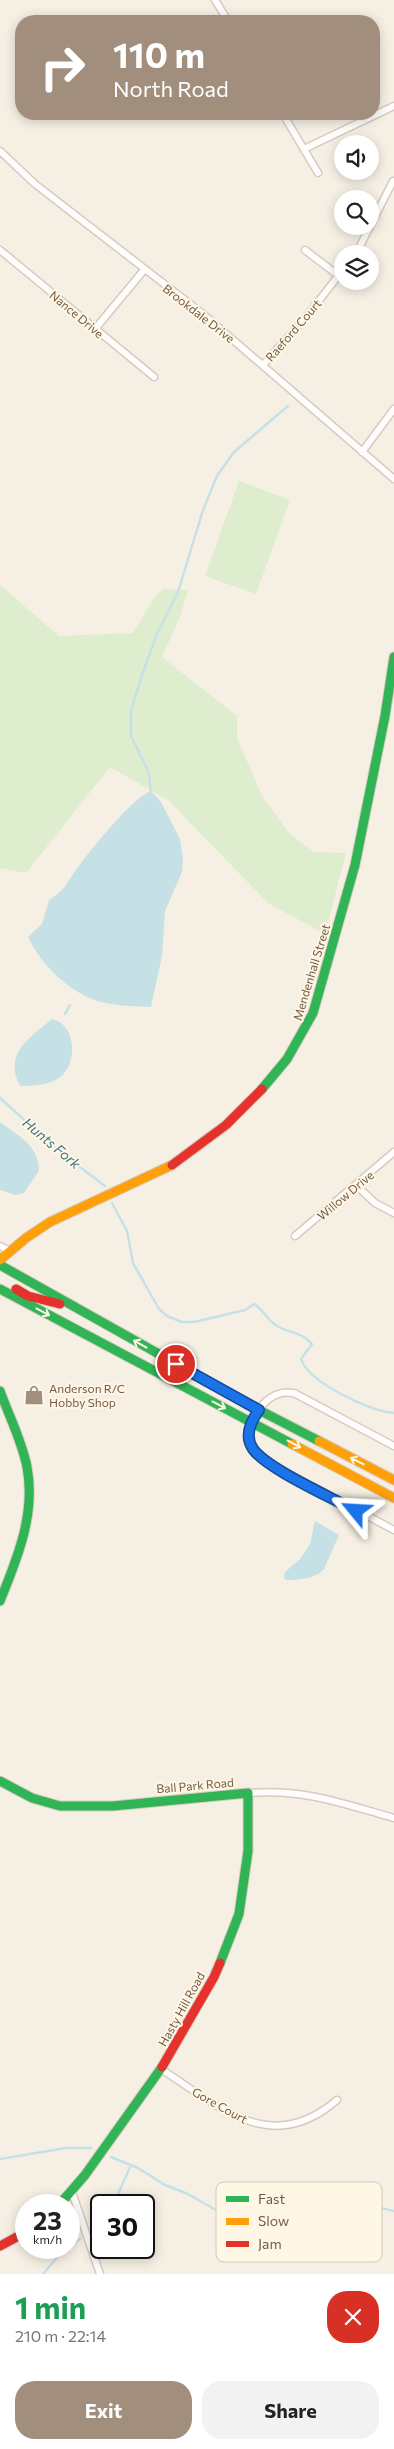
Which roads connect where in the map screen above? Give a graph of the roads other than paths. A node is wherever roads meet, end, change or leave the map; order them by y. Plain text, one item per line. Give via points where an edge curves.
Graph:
1 (215, 0) edge
2 (224, 15) edge
3 (394, 106) edge
4 (380, 113) edge
5 (287, 120) edge
6 (365, 120) edge
7 (304, 149) junction
8 (0, 152) edge
9 (318, 173) dead end
10 (393, 181) dead end
11 (361, 245) edge
12 (0, 250) edge
13 (305, 250) dead end
14 (334, 269) edge
15 (144, 270) junction
16 (334, 282) edge
17 (95, 329) junction
18 (263, 365) junction
19 (154, 377) dead end
20 (394, 408) edge
21 (362, 452) junction
22 (394, 480) edge
23 (394, 657) edge
24 (394, 1152) edge
25 (357, 1186) junction
26 (394, 1213) edge
27 (295, 1236) dead end
28 (0, 1246) edge
29 (10, 1251) junction
30 (0, 1260) edge
31 (0, 1265) edge
32 (0, 1284) edge
33 (0, 1289) edge
34 (76, 1308) junction
35 (0, 1391) edge
36 (259, 1410) junction
37 (251, 1422) junction
38 (394, 1446) edge
39 (394, 1480) edge
40 (394, 1498) edge
41 (394, 1530) edge
42 (0, 1601) edge
43 (0, 1781) edge
44 (248, 1793) junction
45 (394, 1818) edge
46 (161, 2069) junction
47 (336, 2100) dead end
48 (72, 2192) joint
49 (15, 2238) edge
50 (0, 2246) edge
51 (100, 2274) edge

1 - 2 street
3 - 4 street
5 - 7 street
6 - 7 street
7 - 9 street
8 - 15 street, Brookdale Drive
10 - 11 street
12 - 17 street, Nance Drive
13 - 14 street
15 - 17 street
15 - 18 street, Brookdale Drive
16 - 18 street, Raeford Court
17 - 19 street, Nance Drive
18 - 21 street, Brookdale Drive
20 - 21 street
21 - 22 street, Brookdale Drive
23 - 29 main road, Mendenhall Street via 384,725 355,865 313,1014 297,1046 260,1091 192,1151 160,1171 63,1214 34,1231
24 - 25 street, Willow Drive
25 - 26 street via 375,1203
25 - 27 street, Willow Drive
28 - 29 street
29 - 30 main road, Mendenhall Street
31 - 34 main road
32 - 34 main road via 28,1296
33 -> 37 main road
36 -> 34 main road
35 - 42 main road via 27,1466 30,1485 24,1530
36 - 37 street
36 - 38 street via 268,1399 281,1393 294,1393
39 -> 36 main road
37 -> 40 main road
37 - 41 street via 248,1436 253,1449 268,1462
43 - 44 main road, Ball Park Road via 32,1798 60,1806 113,1806
44 - 45 street, Ball Park Road via 281,1791 315,1795
44 - 46 main road, Hasty Hill Road via 248,1844 239,1914 214,1977
46 - 47 street, Gore Court via 224,2109 257,2125 290,2126 309,2120
46 - 48 main road, Hasty Hill Road
48 - 51 street
49 - 50 main road

